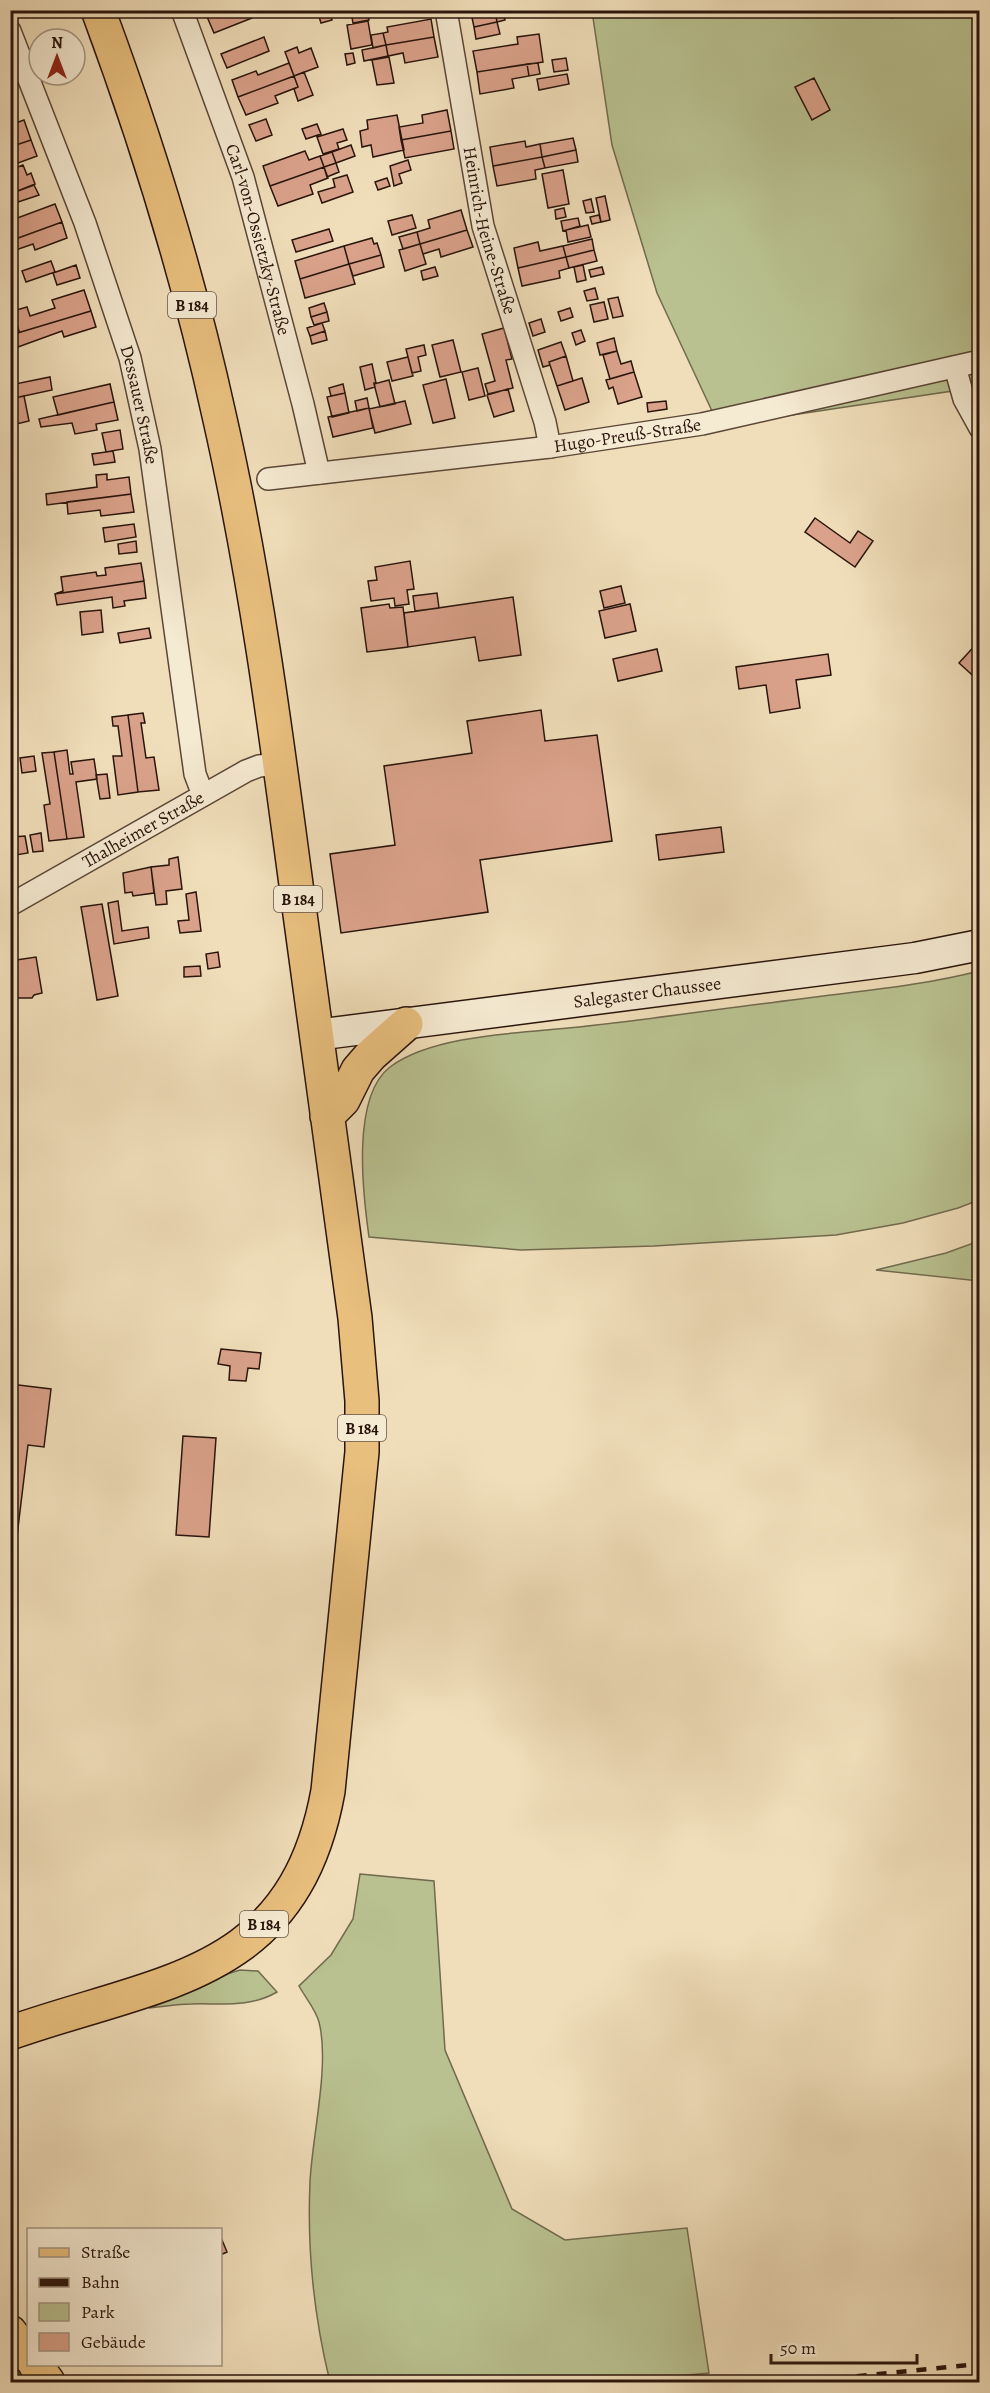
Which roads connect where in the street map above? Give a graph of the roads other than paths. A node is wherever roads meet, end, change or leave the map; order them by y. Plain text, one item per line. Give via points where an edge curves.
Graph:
1 (98, 10) edge
2 (182, 10) edge
3 (446, 10) edge
4 (10, 31) edge
5 (980, 361) edge
6 (955, 367) junction
7 (980, 428) edge
8 (550, 447) junction
9 (319, 473) junction
10 (268, 479) dead end
11 (280, 764) junction
12 (203, 795) junction
13 (10, 905) edge
14 (980, 945) edge
15 (406, 1024) junction
16 (316, 1035) junction
17 (327, 1116) junction
18 (10, 2033) edge
19 (10, 2332) edge
20 (27, 2355) edge
21 (36, 2366) edge
22 (48, 2382) edge

1 - 11 main road, B 184 via 160,194 209,372 243,533
2 - 9 street, Carl-von-Ossietzky-Straße via 243,177
3 - 8 street, Heinrich-Heine-Straße via 483,226
4 - 12 street, Dessauer Straße via 85,223 130,358 150,449 195,774
5 - 6 street, Hugo-Preuß-Straße
6 - 7 street via 964,399
6 - 8 street, Hugo-Preuß-Straße via 702,424
8 - 9 street, Hugo-Preuß-Straße
9 - 10 street, Hugo-Preuß-Straße
11 - 12 street, Thalheimer Straße via 258,766
11 - 16 main road, B 184
12 - 13 street, Thalheimer Straße
14 - 15 main road, Salegaster Chaussee via 915,958
15 - 16 main road, Salegaster Chaussee
15 - 17 main road via 358,1070 343,1100
16 - 17 main road, B 184
17 - 18 main road, B 184 via 355,1318 362,1401 360,1481 328,1791 318,1837 304,1871 279,1909 212,1964 160,1986
19 - 20 main road
21 - 22 main road

